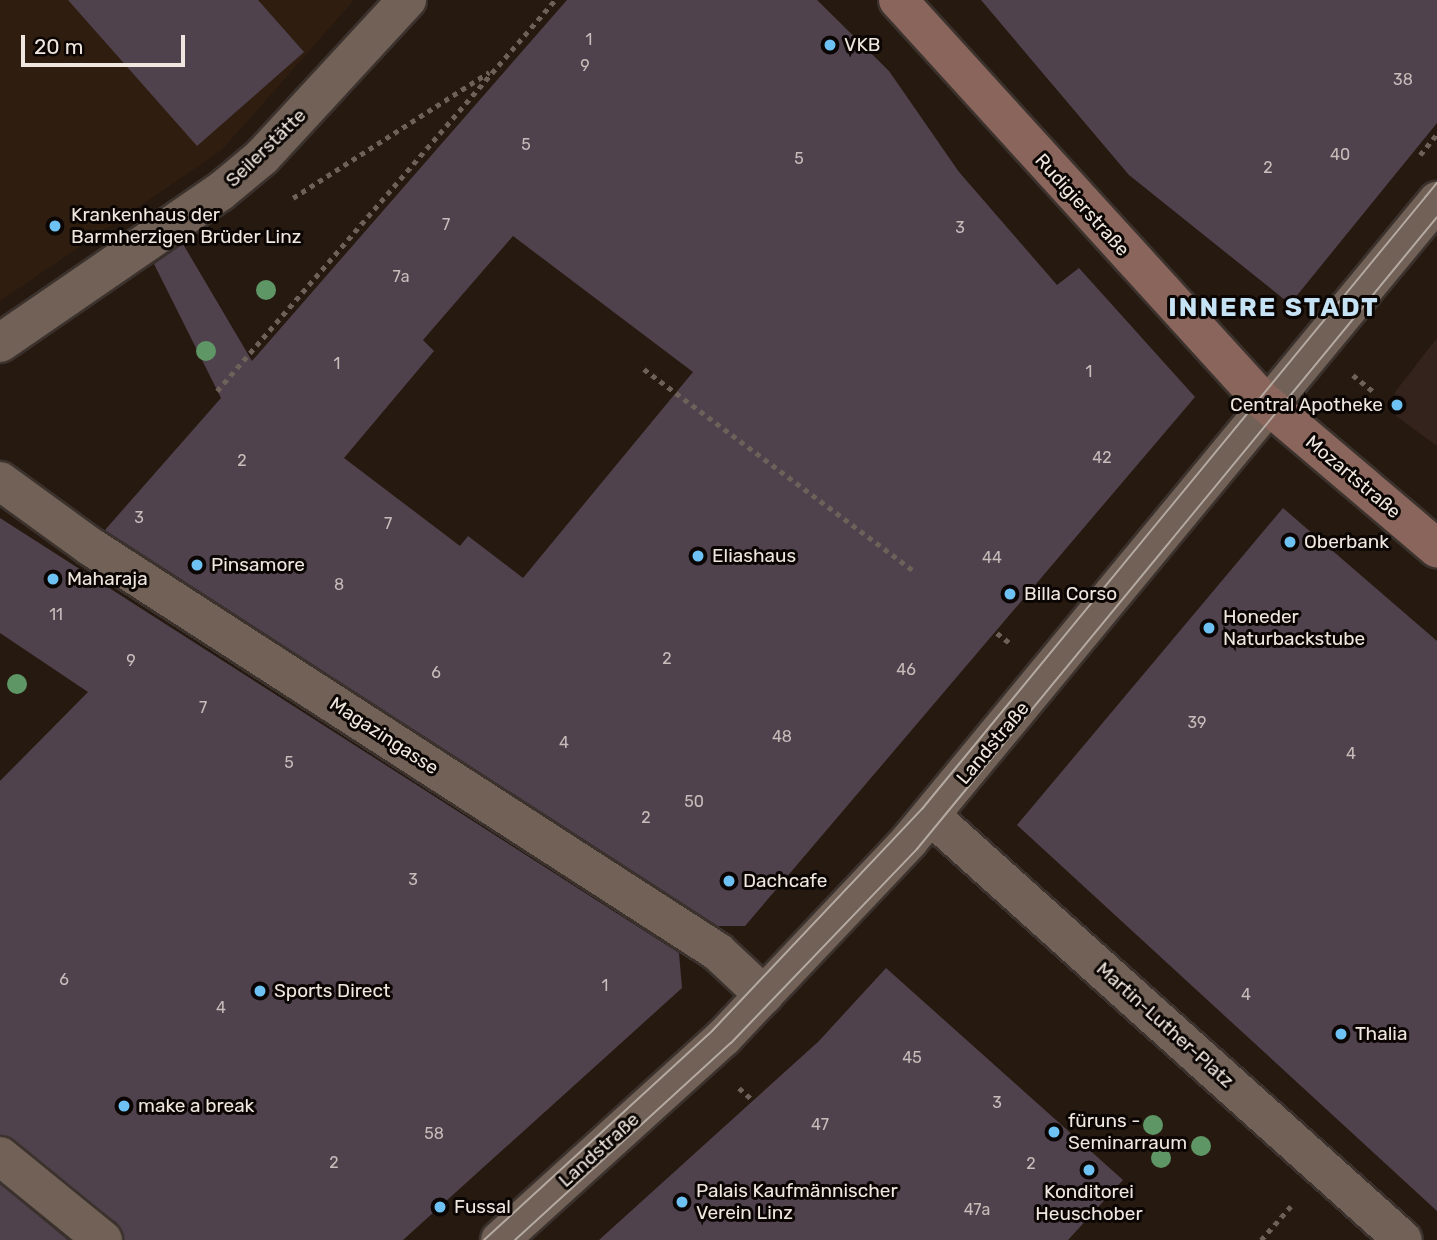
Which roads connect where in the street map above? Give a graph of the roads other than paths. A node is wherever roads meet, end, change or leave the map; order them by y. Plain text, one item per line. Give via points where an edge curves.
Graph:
1 (407, 0) edge
2 (898, 0) edge
3 (1437, 201) edge
4 (0, 343) edge
5 (1270, 406) junction
6 (0, 481) edge
7 (1437, 548) edge
8 (931, 816) junction
9 (764, 995) junction
10 (0, 1156) edge
11 (1401, 1238) edge
12 (103, 1240) edge
13 (500, 1240) edge

1 - 4 street, Seilerstätte via 262,157 220,192
2 - 5 street, Rudigierstraße
3 - 5 street, Landstraße
5 - 7 street, Mozartstraße
5 - 8 street, Landstraße
6 - 9 street, Magazingasse via 91,547 718,951
8 - 9 street, Landstraße
8 - 11 street, Martin-Luther-Platz
9 - 13 street, Landstraße
10 - 12 street

